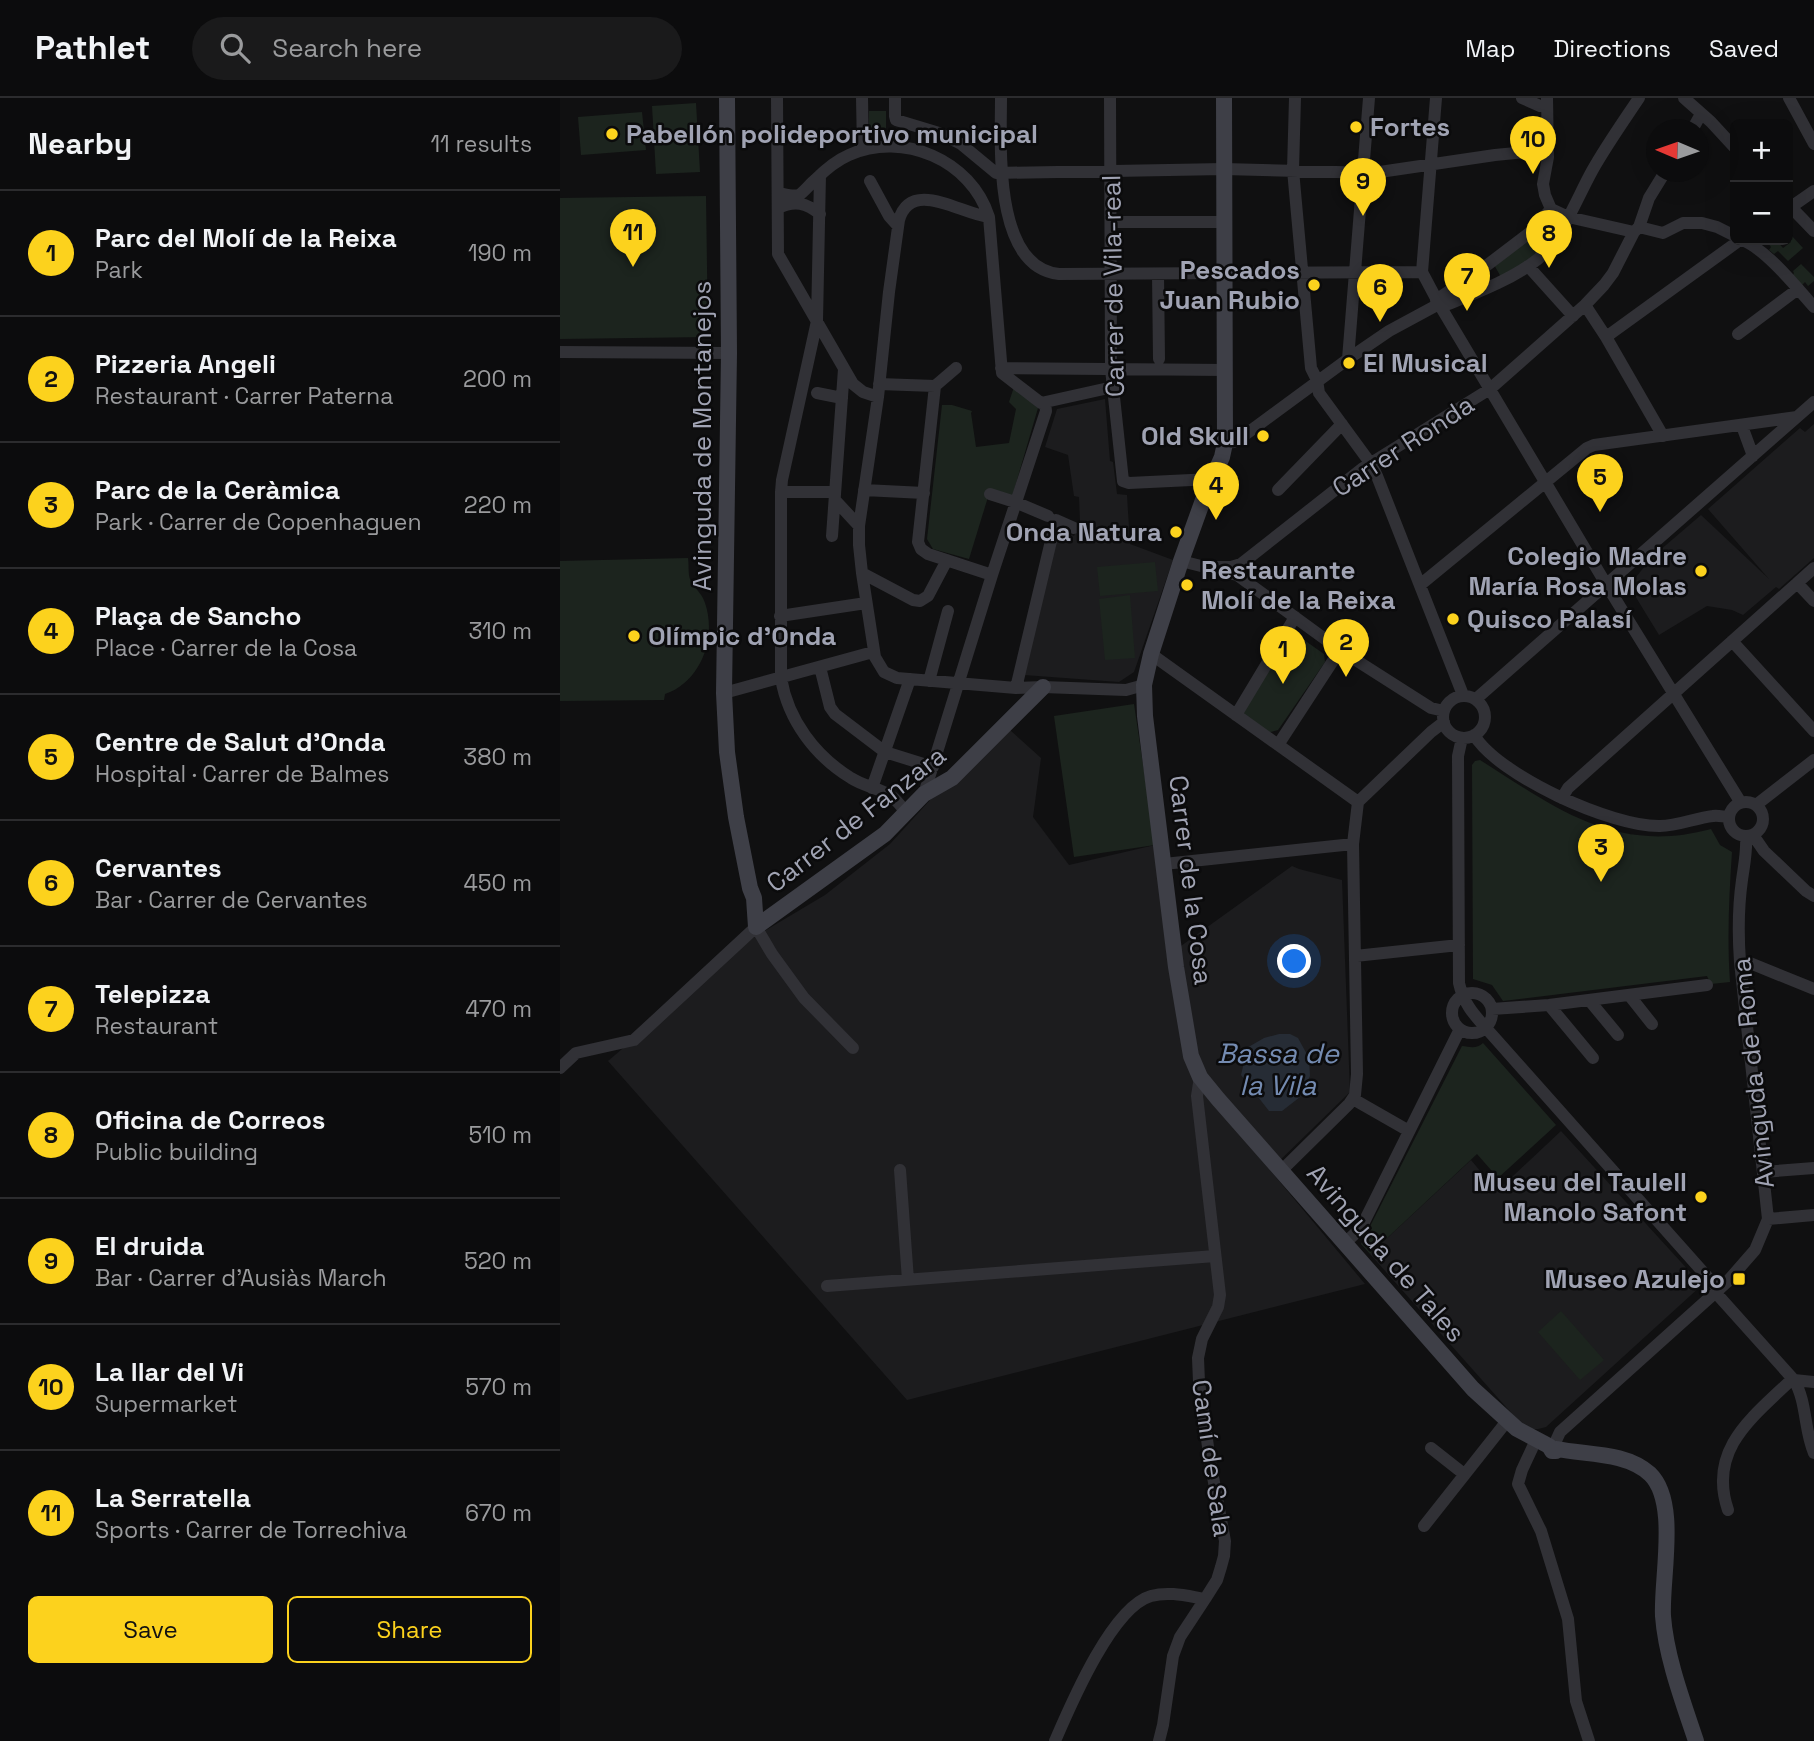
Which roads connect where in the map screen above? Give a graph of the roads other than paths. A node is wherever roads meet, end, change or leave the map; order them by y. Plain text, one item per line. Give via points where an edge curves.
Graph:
1 (727, 98) edge
2 (777, 98) edge
3 (862, 98) edge
4 (895, 98) edge
5 (1001, 98) edge
6 (1110, 98) edge
7 (1224, 98) edge
8 (1295, 98) edge
9 (1369, 98) edge
10 (1436, 98) edge
11 (1522, 98) edge
12 (1639, 98) edge
13 (1684, 98) edge
14 (1789, 98) edge
15 (1547, 102) edge
16 (1701, 114) junction
17 (1698, 119) edge
18 (1730, 143) edge
19 (1814, 144) edge
20 (863, 150) junction
21 (1548, 150) junction
22 (1430, 165) junction
23 (1224, 169) junction
24 (1293, 170) junction
25 (1111, 172) junction
26 (1362, 172) junction
27 (1002, 173) junction
28 (820, 175) junction
29 (870, 181) dead end
30 (1659, 182) edge
31 (1814, 191) edge
32 (778, 193) junction
33 (800, 194) junction
34 (1793, 203) edge
35 (778, 208) junction
36 (1551, 209) junction
37 (1793, 209) edge
38 (820, 210) junction
39 (989, 217) junction
40 (1568, 218) junction
41 (1111, 222) junction
42 (1225, 222) junction
43 (898, 226) junction
44 (1636, 229) junction
45 (1814, 231) edge
46 (1730, 233) edge
47 (1734, 245) edge
48 (1752, 245) edge
49 (1528, 266) junction
50 (1482, 269) junction
51 (1354, 272) junction
52 (1422, 272) junction
53 (1225, 273) junction
54 (1302, 273) junction
55 (1111, 274) junction
56 (1158, 274) junction
57 (1492, 285) junction
58 (1798, 289) junction
59 (1439, 304) junction
60 (1585, 305) junction
61 (1814, 307) edge
62 (1573, 316) junction
63 (817, 321) junction
64 (1738, 334) dead end
65 (1606, 337) junction
66 (560, 352) edge
67 (729, 353) junction
68 (1159, 359) dead end
69 (1348, 359) junction
70 (956, 368) dead end
71 (1000, 368) junction
72 (844, 369) junction
73 (1111, 369) junction
74 (1226, 370) junction
75 (1317, 380) junction
76 (879, 384) junction
77 (931, 386) junction
78 (1113, 387) junction
79 (1490, 389) junction
80 (817, 393) dead end
81 (878, 397) junction
82 (842, 398) junction
83 (1814, 402) edge
84 (1045, 403) junction
85 (1798, 417) junction
86 (1342, 424) junction
87 (1742, 426) junction
88 (1663, 436) junction
89 (1225, 443) junction
90 (1753, 456) junction
91 (1371, 464) junction
92 (1212, 479) junction
93 (1547, 483) junction
94 (864, 490) junction
95 (1278, 490) dead end
96 (780, 492) junction
97 (924, 493) junction
98 (990, 494) dead end
99 (835, 496) junction
100 (1015, 502) junction
101 (1048, 516) dead end
102 (859, 527) junction
103 (1074, 528) dead end
104 (832, 536) dead end
105 (1250, 557) junction
106 (947, 560) junction
107 (1181, 561) junction
108 (1211, 567) junction
109 (1814, 568) edge
110 (862, 573) junction
111 (992, 575) junction
112 (1243, 579) junction
113 (1797, 583) junction
114 (1606, 584) junction
115 (1420, 585) junction
116 (1814, 601) edge
117 (866, 603) junction
118 (948, 611) dead end
119 (780, 616) junction
120 (1295, 617) junction
121 (1732, 641) junction
122 (1340, 650) junction
123 (873, 652) junction
124 (1151, 654) junction
125 (820, 667) junction
126 (780, 678) junction
127 (910, 679) junction
128 (929, 681) junction
129 (958, 684) junction
130 (1144, 685) junction
131 (1043, 687) junction
132 (1016, 688) junction
133 (1674, 692) junction
134 (724, 694) junction
135 (1463, 695) junction
136 (1476, 699) junction
137 (1236, 715) junction
138 (1444, 717) junction
139 (1814, 731) edge
140 (1468, 736) junction
141 (1278, 745) junction
142 (886, 752) junction
143 (1814, 760) edge
144 (933, 767) junction
145 (872, 788) junction
146 (924, 794) junction
147 (1562, 798) junction
148 (1358, 802) junction
149 (1741, 803) junction
150 (1756, 805) junction
151 (906, 812) junction
152 (1729, 817) junction
153 (1750, 836) junction
154 (1353, 844) junction
155 (1164, 864) junction
156 (1814, 896) edge
157 (754, 898) junction
158 (790, 903) junction
159 (775, 914) junction
160 (756, 927) junction
161 (1459, 945) junction
162 (1355, 956) junction
163 (1740, 962) junction
164 (1707, 985) dead end
165 (1814, 989) edge
166 (1462, 995) junction
167 (1629, 995) junction
168 (1589, 1000) junction
169 (1549, 1005) junction
170 (1492, 1009) junction
171 (1652, 1024) dead end
172 (1486, 1028) junction
173 (1460, 1029) junction
174 (1618, 1035) dead end
175 (853, 1048) dead end
176 (1593, 1058) dead end
177 (560, 1068) edge
178 (1200, 1077) junction
179 (1353, 1100) junction
180 (1409, 1131) junction
181 (1814, 1168) edge
182 (900, 1170) dead end
183 (1281, 1171) junction
184 (1763, 1172) junction
185 (1814, 1215) edge
186 (1768, 1219) junction
187 (1345, 1243) junction
188 (1216, 1256) junction
189 (908, 1280) junction
190 (827, 1286) dead end
191 (1717, 1291) junction
192 (1220, 1295) joint
193 (1794, 1380) junction
194 (1814, 1382) edge
195 (1507, 1421) junction
196 (1549, 1444) junction
197 (1431, 1448) dead end
198 (1814, 1453) edge
199 (1464, 1474) junction
200 (1728, 1510) dead end
201 (1424, 1526) dead end
202 (1205, 1599) junction
203 (1055, 1741) edge
204 (1159, 1741) edge
205 (1589, 1741) edge
206 (1696, 1741) edge

1 - 67 main road, Avinguda de Montanejos
2 - 32 street
3 - 20 street
4 - 27 street via 896,120 949,138 992,171
5 - 27 street
6 - 25 street, Carrer de Vila-real
7 - 23 main road, Carrer de la Cosa
8 - 24 street
9 - 26 street
10 - 22 street
11 - 15 street via 1540,106
12 - 40 street
13 - 16 street
14 - 19 street
15 - 21 street
16 - 17 street
16 - 18 street
20 - 28 street
20 - 39 street via 908,148 948,162 975,191
21 - 22 street
21 - 36 street via 1543,184
22 - 26 street
22 - 52 street
23 - 24 street
23 - 25 street
23 - 42 main road, Carrer de la Cosa
24 - 26 street
24 - 54 street
25 - 27 street
25 - 41 street, Carrer de Vila-real
26 - 51 street
27 - 55 street via 1015,239 1034,265 1051,274
28 - 33 street
28 - 38 street
29 - 43 street
30 - 44 street, Carrer Ronda
31 - 34 street
32 - 33 street
32 - 35 street
33 - 38 street
35 - 38 street via 808,204
35 - 63 street via 778,254
36 - 40 street
36 - 50 street via 1532,231
37 - 45 street
38 - 63 street
39 - 43 street via 927,199 915,200 908,203
39 - 71 street
40 - 44 street
40 - 49 street via 1541,256
41 - 42 street
41 - 55 street, Carrer de Vila-real
42 - 53 main road, Carrer de la Cosa
43 - 76 street
44 - 46 street via 1663,233 1683,223 1702,223
44 - 60 street, Carrer Ronda via 1613,273
47 - 65 street
48 - 58 street
49 - 57 street
49 - 62 street
50 - 57 street
50 - 59 street
51 - 52 street
51 - 54 street
51 - 69 street
52 - 59 street
53 - 54 street
53 - 56 street
53 - 74 main road, Carrer de la Cosa
54 - 75 street via 1311,365
55 - 56 street
55 - 73 street, Carrer de Vila-real
56 - 68 street
57 - 59 street
58 - 61 street
58 - 64 street
59 - 69 street
59 - 79 street
60 - 62 street, Carrer Ronda
60 - 65 street
62 - 79 street, Carrer Ronda
63 - 72 street
63 - 96 street
65 - 88 street
66 - 67 street
67 - 134 main road, Avinguda de Montanejos
69 - 75 street
70 - 77 street
71 - 73 street
71 - 84 street
72 - 81 street via 857,389
72 - 82 street
73 - 74 street
73 - 78 street, Carrer de Vila-real
74 - 89 main road, Carrer de la Cosa
75 - 86 street via 1319,393
75 - 89 street via 1242,437
76 - 77 street
76 - 81 street
77 - 97 street
78 - 84 street
78 - 92 street, Carrer de Vila-real via 1123,481
79 - 91 street, Carrer Ronda
79 - 93 street
80 - 82 street
81 - 94 street
82 - 99 street
83 - 85 street
84 - 100 street
85 - 87 street
85 - 90 street
86 - 91 street
86 - 95 street
87 - 88 street
87 - 90 street
88 - 93 street via 1594,444
89 - 92 main road, Carrer de la Cosa
90 - 114 street
91 - 105 street, Carrer Ronda
91 - 115 street
92 - 107 main road, Carrer de la Cosa
93 - 114 street
93 - 115 street
94 - 97 street
94 - 102 street
96 - 99 street
96 - 119 street
97 - 106 street via 918,542 924,551
98 - 100 street
99 - 102 street
99 - 104 street
100 - 101 street
100 - 111 street
102 - 110 street
103 - 132 street via 1056,520
105 - 108 street, Carrer Ronda via 1236,566
105 - 112 street
106 - 110 street via 928,596 920,601
106 - 111 street
107 - 108 street
107 - 124 main road, Carrer de la Cosa
108 - 112 street
109 - 113 street
110 - 117 street
111 - 129 street
112 - 120 street
113 - 116 street
113 - 121 street
114 - 133 street
114 - 136 street
115 - 135 street
117 - 119 street
117 - 123 street
118 - 128 street
119 - 126 street
120 - 122 street
120 - 137 street
121 - 133 street
121 - 139 street
122 - 138 street
122 - 141 street
123 - 125 street
123 - 127 street via 884,672
124 - 130 main road, Carrer de la Cosa
124 - 137 street
125 - 126 street
125 - 142 street via 832,711
126 - 134 street
126 - 145 street via 786,702 813,746 835,767
127 - 128 street
127 - 142 street
128 - 129 street
129 - 132 street
129 - 144 street
130 - 131 street via 1126,691
130 - 155 main road, Carrer de la Cosa
131 - 132 street
131 - 146 main road, Carrer de Fanzara via 952,778
133 - 147 street
133 - 149 street
134 - 157 main road, Avinguda de Montanejos via 736,817
135 - 136 street
135 - 138 street via 1451,700
136 - 140 street via 1484,725
137 - 141 street
138 - 140 street via 1450,733
138 - 148 street
140 - 147 street via 1522,776
140 - 161 street via 1458,756
141 - 148 street
142 - 144 street
142 - 145 street
143 - 150 street
144 - 146 street
145 - 151 street via 892,797
146 - 151 main road, Carrer de Fanzara
147 - 152 street via 1631,824 1657,827
148 - 154 street
149 - 150 street
149 - 152 street
150 - 153 street via 1763,815 1762,827
151 - 158 main road, Carrer de Fanzara via 886,834
152 - 153 street via 1737,834
153 - 156 street
153 - 163 street, Avinguda de Roma via 1738,922
154 - 155 street
154 - 162 street
155 - 178 main road, Carrer de la Cosa via 1178,980 1191,1056
157 - 158 main road
157 - 159 main road
157 - 160 main road, Avinguda de Montanejos
158 - 159 main road, Carrer de Fanzara
159 - 160 main road, Carrer de Fanzara
160 - 175 street, Avinguda de Montanejos via 804,998
160 - 177 street via 634,1040 576,1054
161 - 162 street
161 - 166 street
162 - 179 street via 1357,1074
163 - 165 street
163 - 184 street, Avinguda de Roma
164 - 167 street
166 - 170 street via 1486,998
166 - 172 street
166 - 173 street via 1452,1012
167 - 168 street
167 - 171 street
168 - 169 street
168 - 174 street
169 - 170 street
169 - 176 street
170 - 172 street
172 - 173 street via 1477,1033
172 - 191 street
173 - 180 street
178 - 183 main road, Avinguda de Tales
178 - 188 street, Carrer de la Cosa via 1197,1096
179 - 180 street
179 - 183 street
180 - 187 street via 1361,1228
181 - 184 street
182 - 189 street
183 - 187 main road, Avinguda de Tales
184 - 186 street, Avinguda de Roma
185 - 186 street
186 - 191 street, Avinguda de Roma via 1755,1250
187 - 195 main road, Avinguda de Tales via 1473,1390
188 - 189 street
188 - 192 street, Carrer de la Cosa
189 - 190 street
191 - 193 street
191 - 196 street, Avinguda de Roma
192 - 202 street, Camí de Sala via 1199,1358 1210,1461 1225,1541 1217,1580
193 - 194 street
193 - 198 street
193 - 200 street via 1748,1420 1732,1444 1724,1476
195 - 196 main road, Avinguda de Tales
195 - 199 street
196 - 205 street, Avinguda de Roma via 1522,1470 1518,1484 1541,1531 1569,1619 1576,1701
196 - 206 main road via 1639,1466 1650,1474 1662,1495 1667,1534 1663,1618
197 - 199 street
199 - 201 street
202 - 203 street via 1168,1594 1135,1604 1103,1644
202 - 204 street, Camí de Sala via 1173,1656

